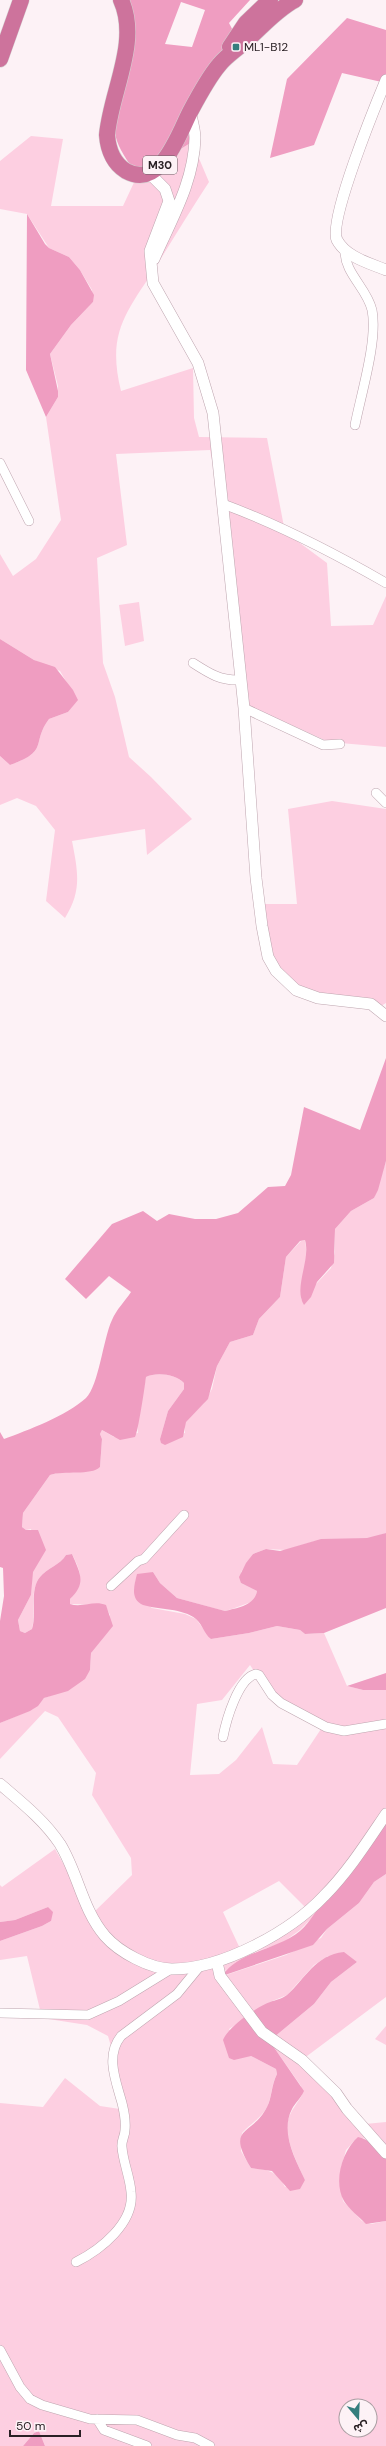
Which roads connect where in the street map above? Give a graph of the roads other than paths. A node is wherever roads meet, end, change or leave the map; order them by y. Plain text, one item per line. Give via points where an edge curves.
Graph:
1 (21, 0) edge
2 (121, 0) edge
3 (270, 0) edge
4 (295, 0) edge
5 (0, 59) edge
6 (218, 65) junction
7 (386, 80) edge
8 (190, 111) junction
9 (148, 172) junction
10 (345, 250) junction
11 (151, 269) junction
12 (386, 270) edge
13 (355, 425) dead end
14 (0, 463) edge
15 (223, 504) junction
16 (29, 521) dead end
17 (386, 583) edge
18 (194, 663) dead end
19 (241, 680) junction
20 (244, 708) junction
21 (340, 744) dead end
22 (376, 793) dead end
23 (386, 804) edge
24 (386, 1016) edge
25 (184, 1515) dead end
26 (111, 1586) dead end
27 (386, 1724) edge
28 (223, 1737) dead end
29 (0, 1784) edge
30 (386, 1814) edge
31 (217, 1962) junction
32 (200, 1966) junction
33 (171, 1969) junction
34 (0, 2013) edge
35 (386, 2153) edge
36 (76, 2262) dead end
37 (0, 2350) edge
38 (97, 2419) junction
39 (147, 2446) edge
40 (210, 2446) edge

1 - 5 highway
2 - 9 highway, M30 via 128,29 108,120 108,145 115,160 126,170 135,174
3 - 6 highway via 246,23
4 - 6 highway, M30 via 275,14
6 - 8 highway, M30
7 - 10 street via 338,213 335,227 337,239
8 - 9 highway, M30 via 167,156 159,166
8 - 11 street via 195,138 190,175
9 - 11 street via 165,190 169,201 150,251
10 - 12 street
10 - 13 street via 344,261 365,292 373,318
11 - 15 street via 156,289 198,363 206,383 213,412
14 - 16 street
15 - 17 street via 321,548
15 - 19 street
18 - 19 street via 227,681
19 - 20 street
20 - 21 street via 323,745
20 - 24 street via 256,878 268,957 276,971 296,990 318,998 371,1004
22 - 23 street
25 - 26 street via 144,1559 138,1561
27 - 28 street via 344,1731 326,1727 281,1703 256,1674 248,1679 229,1709
29 - 33 street via 28,1808 60,1844 86,1906 106,1937 136,1958
30 - 31 street via 324,1897 299,1918 266,1938
31 - 32 street
31 - 35 street via 220,1976 262,2032 302,2060 336,2093
32 - 33 street
32 - 36 street via 177,1994 121,2036 115,2044 113,2064 126,2128 122,2147 132,2193 131,2203 108,2242
33 - 34 street via 119,2001 88,2014
37 - 38 street via 20,2387 30,2399 42,2406 72,2415
38 - 39 street via 104,2430
38 - 40 street via 138,2420 171,2434 195,2438

